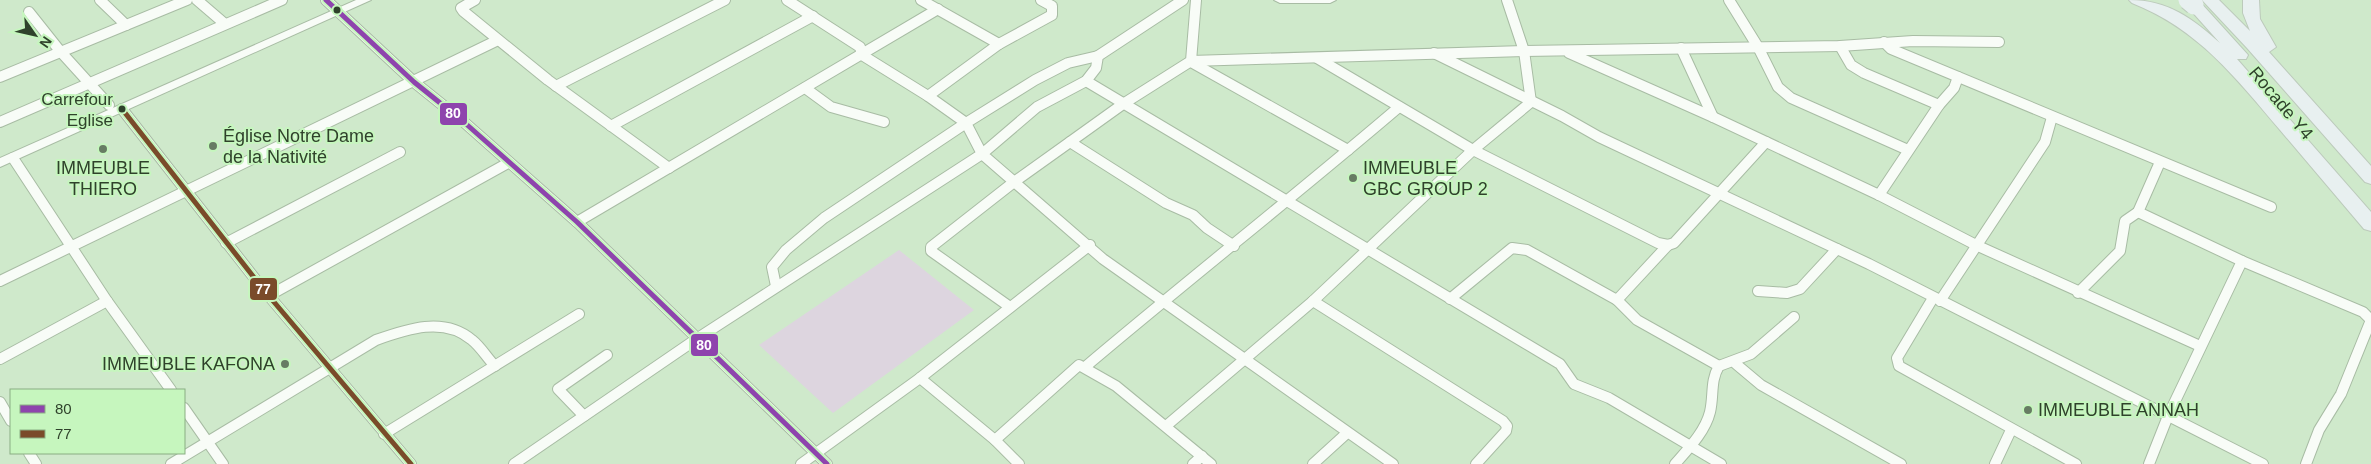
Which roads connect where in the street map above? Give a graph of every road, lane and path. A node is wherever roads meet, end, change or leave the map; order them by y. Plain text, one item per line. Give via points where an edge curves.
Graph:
1 (100, 0) edge
2 (187, 0) edge
3 (197, 0) edge
4 (282, 0) edge
5 (352, 0) edge
6 (365, 0) edge
7 (475, 0) edge
8 (725, 0) edge
9 (787, 0) edge
10 (921, 0) edge
11 (1041, 0) edge
12 (1183, 0) edge
13 (1196, 0) edge
14 (1280, 0) edge
15 (1330, 0) edge
16 (1506, 0) edge
17 (1729, 0) edge
18 (2137, 0) edge
19 (2174, 0) edge
20 (2251, 0) edge
21 (2202, 1) edge
22 (713, 2) edge
23 (332, 7) edge
24 (938, 9) junction
25 (29, 12) dead end
26 (813, 16) junction
27 (225, 24) junction
28 (126, 26) junction
29 (498, 40) junction
30 (1884, 42) junction
31 (2000, 42) dead end
32 (999, 44) junction
33 (1840, 46) junction
34 (1758, 47) junction
35 (1681, 48) junction
36 (1524, 50) junction
37 (60, 51) junction
38 (1565, 52) junction
39 (2272, 53) junction
40 (1434, 54) junction
41 (862, 55) junction
42 (1098, 56) junction
43 (1316, 57) junction
44 (1191, 61) junction
45 (2234, 64) junction
46 (0, 77) edge
47 (1958, 77) junction
48 (1086, 81) junction
49 (414, 82) junction
50 (89, 84) junction
51 (556, 86) junction
52 (805, 88) junction
53 (928, 96) junction
54 (1531, 102) junction
55 (1123, 104) junction
56 (109, 105) junction
57 (1939, 105) junction
58 (1399, 107) junction
59 (122, 109) junction
60 (1713, 117) junction
61 (2052, 117) junction
62 (0, 122) edge
63 (884, 122) dead end
64 (966, 123) junction
65 (611, 126) junction
66 (1070, 142) junction
67 (1766, 142) junction
68 (1348, 150) junction
69 (1473, 150) junction
70 (1908, 150) junction
71 (400, 152) dead end
72 (0, 154) edge
73 (982, 154) junction
74 (13, 158) junction
75 (2160, 162) junction
76 (0, 163) edge
77 (508, 163) junction
78 (2371, 164) edge
79 (669, 168) junction
80 (2371, 178) edge
81 (1014, 182) junction
82 (184, 192) junction
83 (1721, 193) junction
84 (1879, 195) junction
85 (1289, 201) junction
86 (2271, 207) dead end
87 (2371, 208) edge
88 (2138, 212) junction
89 (578, 222) junction
90 (2371, 224) edge
91 (226, 243) junction
92 (72, 245) junction
93 (1090, 245) junction
94 (1668, 245) junction
95 (1234, 246) junction
96 (1978, 246) junction
97 (1368, 248) junction
98 (1838, 249) junction
99 (2242, 261) junction
100 (0, 281) edge
101 (776, 286) junction
102 (1758, 291) dead end
103 (2078, 293) junction
104 (270, 295) junction
105 (1450, 299) junction
106 (1164, 300) junction
107 (1617, 300) junction
108 (1936, 300) junction
109 (1313, 301) junction
110 (107, 302) junction
111 (1010, 307) junction
112 (579, 314) dead end
113 (1794, 317) dead end
114 (2371, 320) edge
115 (698, 338) junction
116 (2200, 346) junction
117 (607, 355) dead end
118 (0, 359) edge
119 (1243, 359) junction
120 (1736, 364) junction
121 (495, 366) junction
122 (1719, 366) junction
123 (1085, 367) junction
124 (329, 369) junction
125 (920, 378) junction
126 (170, 389) edge
127 (0, 402) edge
128 (185, 409) edge
129 (584, 416) junction
130 (2168, 416) junction
131 (10, 419) edge
132 (1166, 426) junction
133 (2011, 430) junction
134 (1347, 433) junction
135 (384, 434) junction
136 (995, 440) junction
137 (209, 443) junction
138 (1691, 446) junction
139 (815, 453) junction
140 (1202, 461) edge
141 (171, 464) edge
142 (223, 464) edge
143 (411, 464) edge
144 (514, 464) edge
145 (801, 464) edge
146 (827, 464) edge
147 (1019, 464) edge
148 (1313, 464) edge
149 (1393, 464) edge
150 (1476, 464) edge
151 (1674, 464) edge
152 (1721, 464) edge
153 (1901, 464) edge
154 (1995, 464) edge
155 (2076, 464) edge
156 (2149, 464) edge
157 (2263, 464) edge
158 (2306, 464) edge

1 - 28 street
2 - 28 street
3 - 27 street
4 - 27 street
5 - 23 main road
6 - 23 main road
7 - 29 street via 461,8
8 - 22 street
9 - 26 street
10 - 24 street
11 - 32 street via 1052,6 1054,12
12 - 42 street
13 - 44 street
14 - 15 main road
16 - 36 street
17 - 34 street
18 - 45 highway via 2182,19
19 - 45 highway
20 - 39 highway via 2252,20
21 - 39 highway
21 - 80 highway, Rocade Y4 via 2253,44
21 - 87 highway, Rocade Y4 via 2233,46
22 - 51 street
23 - 49 street
23 - 56 main road
23 - 59 main road
24 - 32 street
24 - 41 street
25 - 37 street
26 - 41 street via 860,47
26 - 65 street
27 - 50 street
28 - 37 street
29 - 49 street
29 - 51 street
30 - 31 street
30 - 33 street
30 - 47 street via 1891,49
32 - 53 street
33 - 34 street
33 - 57 street via 1851,65 1864,73
34 - 35 street
34 - 70 street via 1778,87 1791,98
35 - 38 street
35 - 60 street
36 - 38 street
36 - 40 street
36 - 54 street
37 - 46 street
37 - 50 street
38 - 60 street
39 - 78 highway
40 - 43 street
40 - 54 street
41 - 52 street
41 - 53 street
42 - 48 street via 1096,68
42 - 64 street via 1068,64 1035,80
43 - 44 street
43 - 58 street
44 - 55 street
44 - 68 street
45 - 90 highway
47 - 57 street via 1954,88
47 - 61 street
48 - 55 street
48 - 73 street via 1036,108
49 - 77 street
49 - 82 street
50 - 56 street
50 - 62 street
51 - 65 street
52 - 63 street via 831,107
52 - 79 street
53 - 64 street
54 - 69 street
54 - 83 street
55 - 66 street
55 - 85 street
56 - 72 main road
57 - 70 street
58 - 68 street
58 - 69 street
59 - 74 main road
59 - 82 street
60 - 67 street
61 - 75 street
61 - 96 street via 2045,142
64 - 73 street
64 - 101 street via 824,218 786,250 772,267
65 - 79 street
66 - 81 street
66 - 95 street via 1166,203 1193,215
67 - 83 street
67 - 84 street
68 - 85 street
69 - 94 street via 1658,243
69 - 97 street
70 - 84 street
71 - 91 street
73 - 81 street
73 - 101 street
74 - 76 main road
74 - 92 street
75 - 86 street
75 - 88 street
77 - 89 street
77 - 104 street
79 - 89 street
81 - 93 street
81 - 111 street via 931,247
82 - 91 street
82 - 92 street
83 - 94 street via 1674,243
83 - 98 street
84 - 96 street
85 - 95 street
85 - 97 street
88 - 99 street
88 - 103 street via 2125,221 2120,251
89 - 115 street
91 - 104 street
92 - 100 street
92 - 110 street
93 - 106 street via 1103,259
93 - 111 street
94 - 107 street
95 - 106 street
96 - 103 street
96 - 108 street
97 - 105 street
97 - 109 street
98 - 102 street via 1800,289 1787,293
98 - 108 street
99 - 114 street via 2363,312
99 - 116 street
101 - 115 street
103 - 116 street
104 - 124 street
105 - 107 street via 1512,248 1519,248
105 - 138 street via 1560,364 1574,384 1609,398
106 - 119 street
106 - 123 street
107 - 122 street via 1637,320
108 - 130 street
108 - 133 street via 1897,358 1899,366
109 - 119 street
109 - 150 street via 1503,421 1507,426 1506,432
110 - 118 street
110 - 126 street
111 - 125 street
112 - 121 street
113 - 120 street via 1757,352
114 - 158 street via 2342,394 2319,430
115 - 129 street
115 - 139 street
116 - 130 street
117 - 129 street via 558,389
119 - 132 street
119 - 134 street
120 - 122 street
120 - 153 street via 1761,385
121 - 124 street via 470,339 449,328 432,326 407,329 376,340
121 - 135 street
122 - 138 street via 1712,377 1712,402 1708,416
123 - 132 street via 1116,386
123 - 136 street via 1079,364
124 - 135 street
124 - 137 street
125 - 136 street
125 - 139 street
127 - 131 street
128 - 137 street
129 - 144 street
130 - 156 street
130 - 157 street
132 - 140 street
133 - 154 street
133 - 155 street
134 - 148 street
134 - 149 street
135 - 143 street
136 - 147 street
137 - 141 street
137 - 142 street
138 - 151 street
138 - 152 street
139 - 145 street
139 - 146 street

